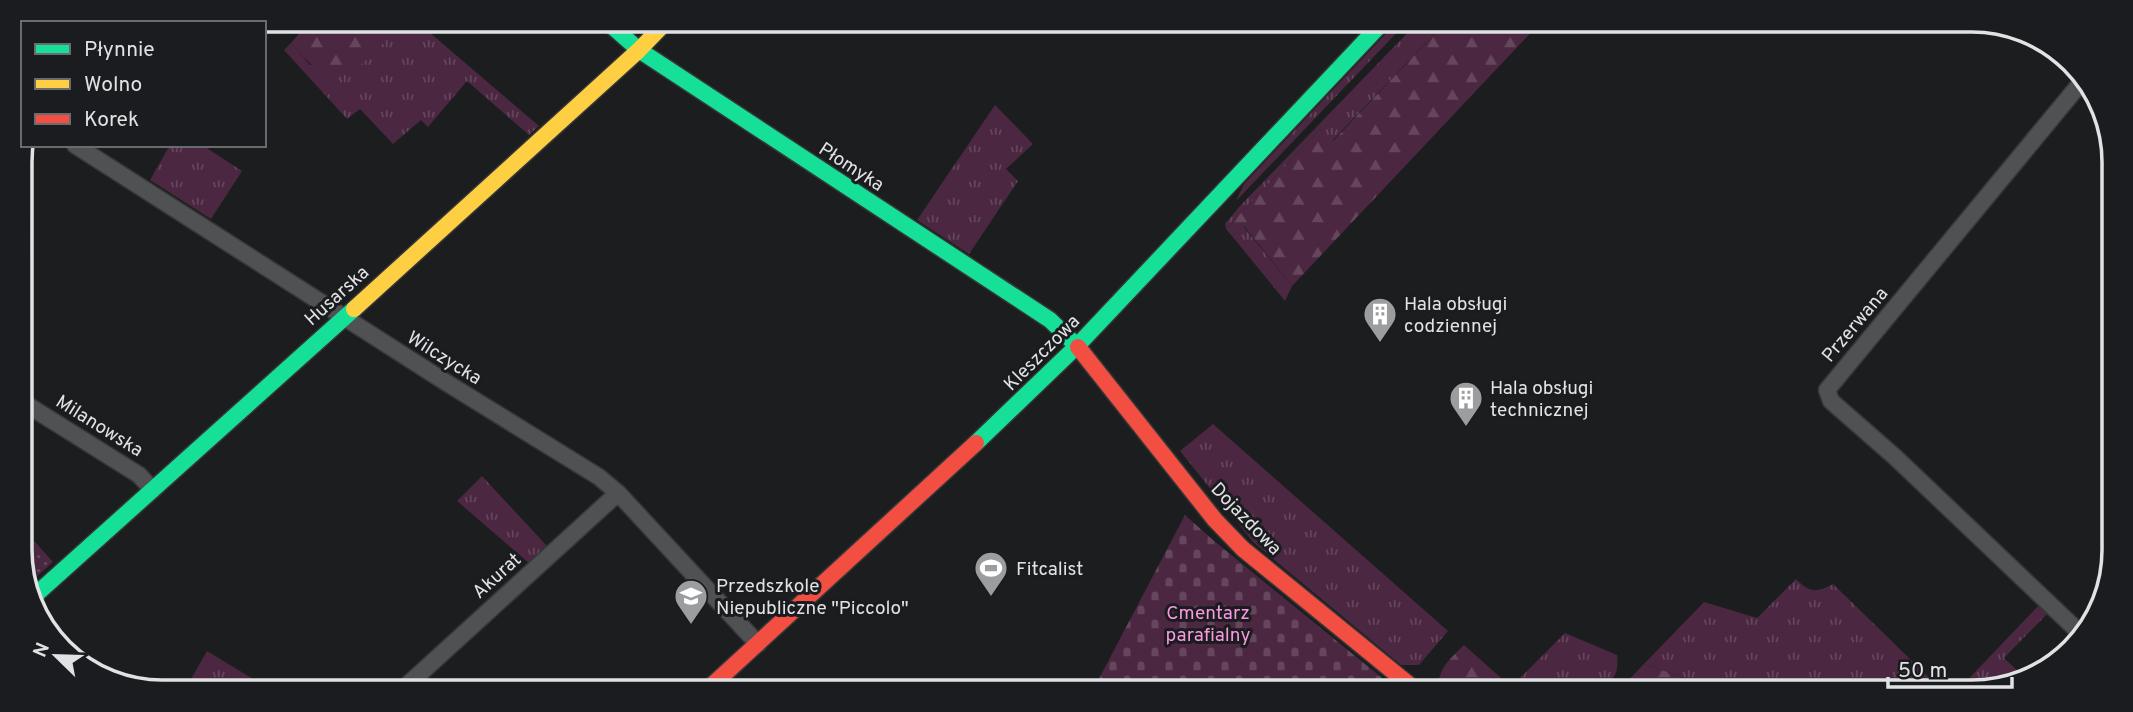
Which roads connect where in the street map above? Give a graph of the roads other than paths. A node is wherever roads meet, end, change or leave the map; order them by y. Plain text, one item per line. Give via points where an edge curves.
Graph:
1 (619, 32) edge
2 (656, 32) edge
3 (1374, 32) edge
4 (639, 50) junction
5 (2078, 86) edge
6 (78, 147) edge
7 (343, 317) junction
8 (1077, 346) junction
9 (32, 408) edge
10 (153, 490) junction
11 (618, 493) junction
12 (38, 592) edge
13 (2076, 629) edge
14 (758, 644) junction
15 (412, 680) edge
16 (718, 680) edge
17 (1404, 680) edge

1 - 4 street, Płomyka
2 - 4 street, Husarska
3 - 8 street, Kleszczowa
4 - 7 street, Husarska
4 - 8 street, Płomyka via 1050,320
5 - 13 street, Przerwana via 1827,390 1830,401
6 - 7 street, Wilczycka
7 - 10 street, Husarska
7 - 11 street, Wilczycka
8 - 14 street, Kleszczowa
8 - 17 street, Dojazdowa via 1243,549
9 - 10 street, Milanowska via 139,475
10 - 12 street, Husarska
11 - 14 street, Wilczycka
11 - 15 street, Akurat
14 - 16 street, Kleszczowa

